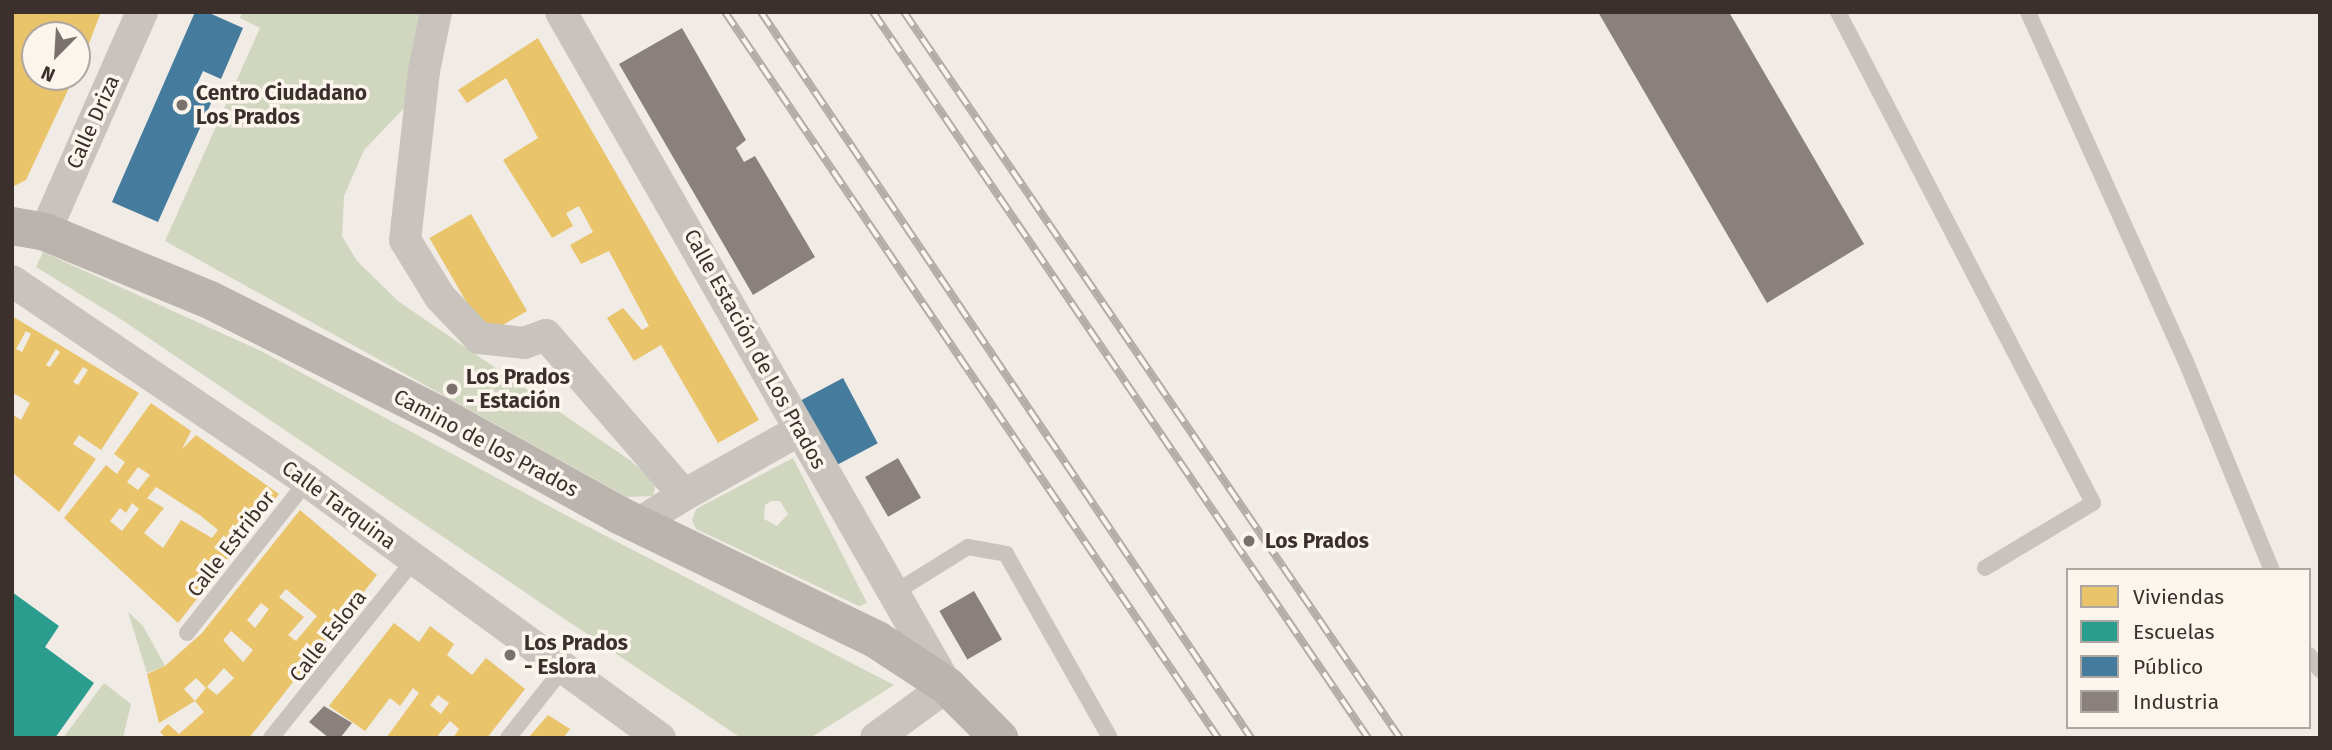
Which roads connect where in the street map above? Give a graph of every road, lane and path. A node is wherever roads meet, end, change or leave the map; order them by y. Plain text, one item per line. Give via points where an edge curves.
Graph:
1 (142, 12) edge
2 (436, 12) edge
3 (561, 12) edge
4 (1838, 12) edge
5 (2028, 12) edge
6 (28, 229) edge
7 (12, 281) edge
8 (800, 430) junction
9 (307, 481) junction
10 (684, 495) junction
11 (638, 524) junction
12 (415, 559) junction
13 (1986, 568) dead end
14 (2271, 568) edge
15 (894, 593) junction
16 (187, 633) dead end
17 (565, 666) junction
18 (947, 686) junction
19 (271, 738) edge
20 (508, 738) edge
21 (660, 738) edge
22 (876, 738) edge
23 (999, 738) edge
24 (1110, 738) edge

1 - 6 street, Calle Driza
2 - 10 street via 424,71 405,240 440,297 479,338 524,343 546,335
3 - 8 street, Calle Estación de Los Prados
4 - 13 lane via 2093,503
5 - 14 lane via 2178,344
6 - 11 main road, Camino de los Prados via 222,306 439,415
7 - 9 street, Calle Tarquina
8 - 10 street
8 - 15 street, Calle Estación de Los Prados
9 - 12 street, Calle Tarquina
9 - 16 lane, Calle Estribor
10 - 11 street
11 - 18 main road, Camino de los Prados via 877,640
12 - 17 street, Calle Tarquina
12 - 19 lane, Calle Eslora
15 - 18 street, Calle Estación de Los Prados
15 - 24 lane via 968,547 1006,554
17 - 20 lane
17 - 21 street, Calle Tarquina
18 - 22 street
18 - 23 main road, Camino de los Prados

